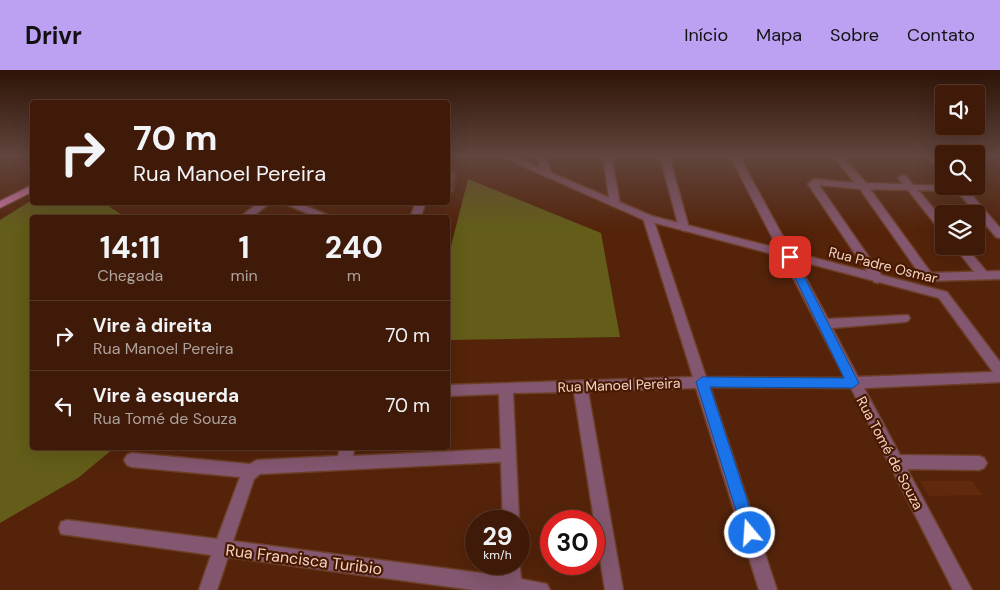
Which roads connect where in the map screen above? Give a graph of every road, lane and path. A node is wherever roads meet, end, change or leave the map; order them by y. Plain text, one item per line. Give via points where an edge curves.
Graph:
1 (560, 180) edge
2 (611, 180) edge
3 (671, 180) edge
4 (747, 180) edge
5 (858, 180) edge
6 (905, 180) edge
7 (862, 185) junction
8 (911, 188) junction
9 (935, 188) edge
10 (30, 189) edge
11 (966, 195) edge
12 (615, 204) junction
13 (0, 205) edge
14 (262, 205) edge
15 (293, 205) edge
16 (248, 215) edge
17 (322, 215) edge
18 (935, 217) edge
19 (648, 218) junction
20 (684, 228) junction
21 (1000, 235) edge
22 (966, 255) edge
23 (790, 257) junction
24 (982, 275) junction
25 (1000, 275) edge
26 (928, 277) junction
27 (878, 279) junction
28 (943, 295) junction
29 (904, 318) dead end
30 (823, 324) junction
31 (1000, 372) edge
32 (1000, 377) edge
33 (702, 382) junction
34 (853, 383) junction
35 (580, 386) junction
36 (506, 388) junction
37 (450, 390) edge
38 (347, 450) edge
39 (508, 456) junction
40 (132, 460) dead end
41 (895, 462) junction
42 (979, 463) dead end
43 (344, 464) junction
44 (258, 468) junction
45 (510, 510) edge
46 (67, 528) dead end
47 (223, 549) junction
48 (512, 575) edge
49 (513, 588) edge
50 (208, 590) edge
51 (541, 590) edge
52 (614, 590) edge
53 (768, 590) edge
54 (963, 590) edge

1 - 12 street, Rua Padre Osmar
2 - 12 street
3 - 20 street
4 - 23 street, Rua Tomé de Souza
5 - 7 street
6 - 8 street
7 - 8 street
7 - 26 street
7 - 27 street via 817,181 813,184
8 - 9 street
8 - 18 street
10 - 13 main road
11 - 21 street
12 - 19 street, Rua Padre Osmar
14 - 16 street
15 - 17 street
19 - 20 street, Rua Padre Osmar
19 - 33 street
20 - 23 street, Rua Padre Osmar
22 - 24 street
23 - 27 street, Rua Padre Osmar
23 - 30 street, Rua Tomé de Souza
24 - 25 street, Rua Padre Osmar
24 - 26 street, Rua Padre Osmar
26 - 28 street
27 - 28 street, Rua Padre Osmar
28 - 31 street
29 - 30 street
30 - 34 street, Rua Tomé de Souza
32 - 34 street, Rua Manoel Pereira
33 - 34 street, Rua Manoel Pereira
33 - 35 street, Rua Manoel Pereira
33 - 53 street
34 - 41 street, Rua Tomé de Souza
35 - 36 street, Rua Manoel Pereira
35 - 52 street
36 - 37 street, Rua Manoel Pereira
36 - 39 street
38 - 43 street
39 - 43 street
39 - 45 street
40 - 44 street
41 - 42 street
41 - 54 street, Rua Tomé de Souza
43 - 44 street
44 - 47 street via 248,474
46 - 47 street, Rua Francisca Turibio
47 - 49 street, Rua Francisca Turibio
47 - 50 street
48 - 49 street
49 - 51 street, Rua Francisca Turibio

